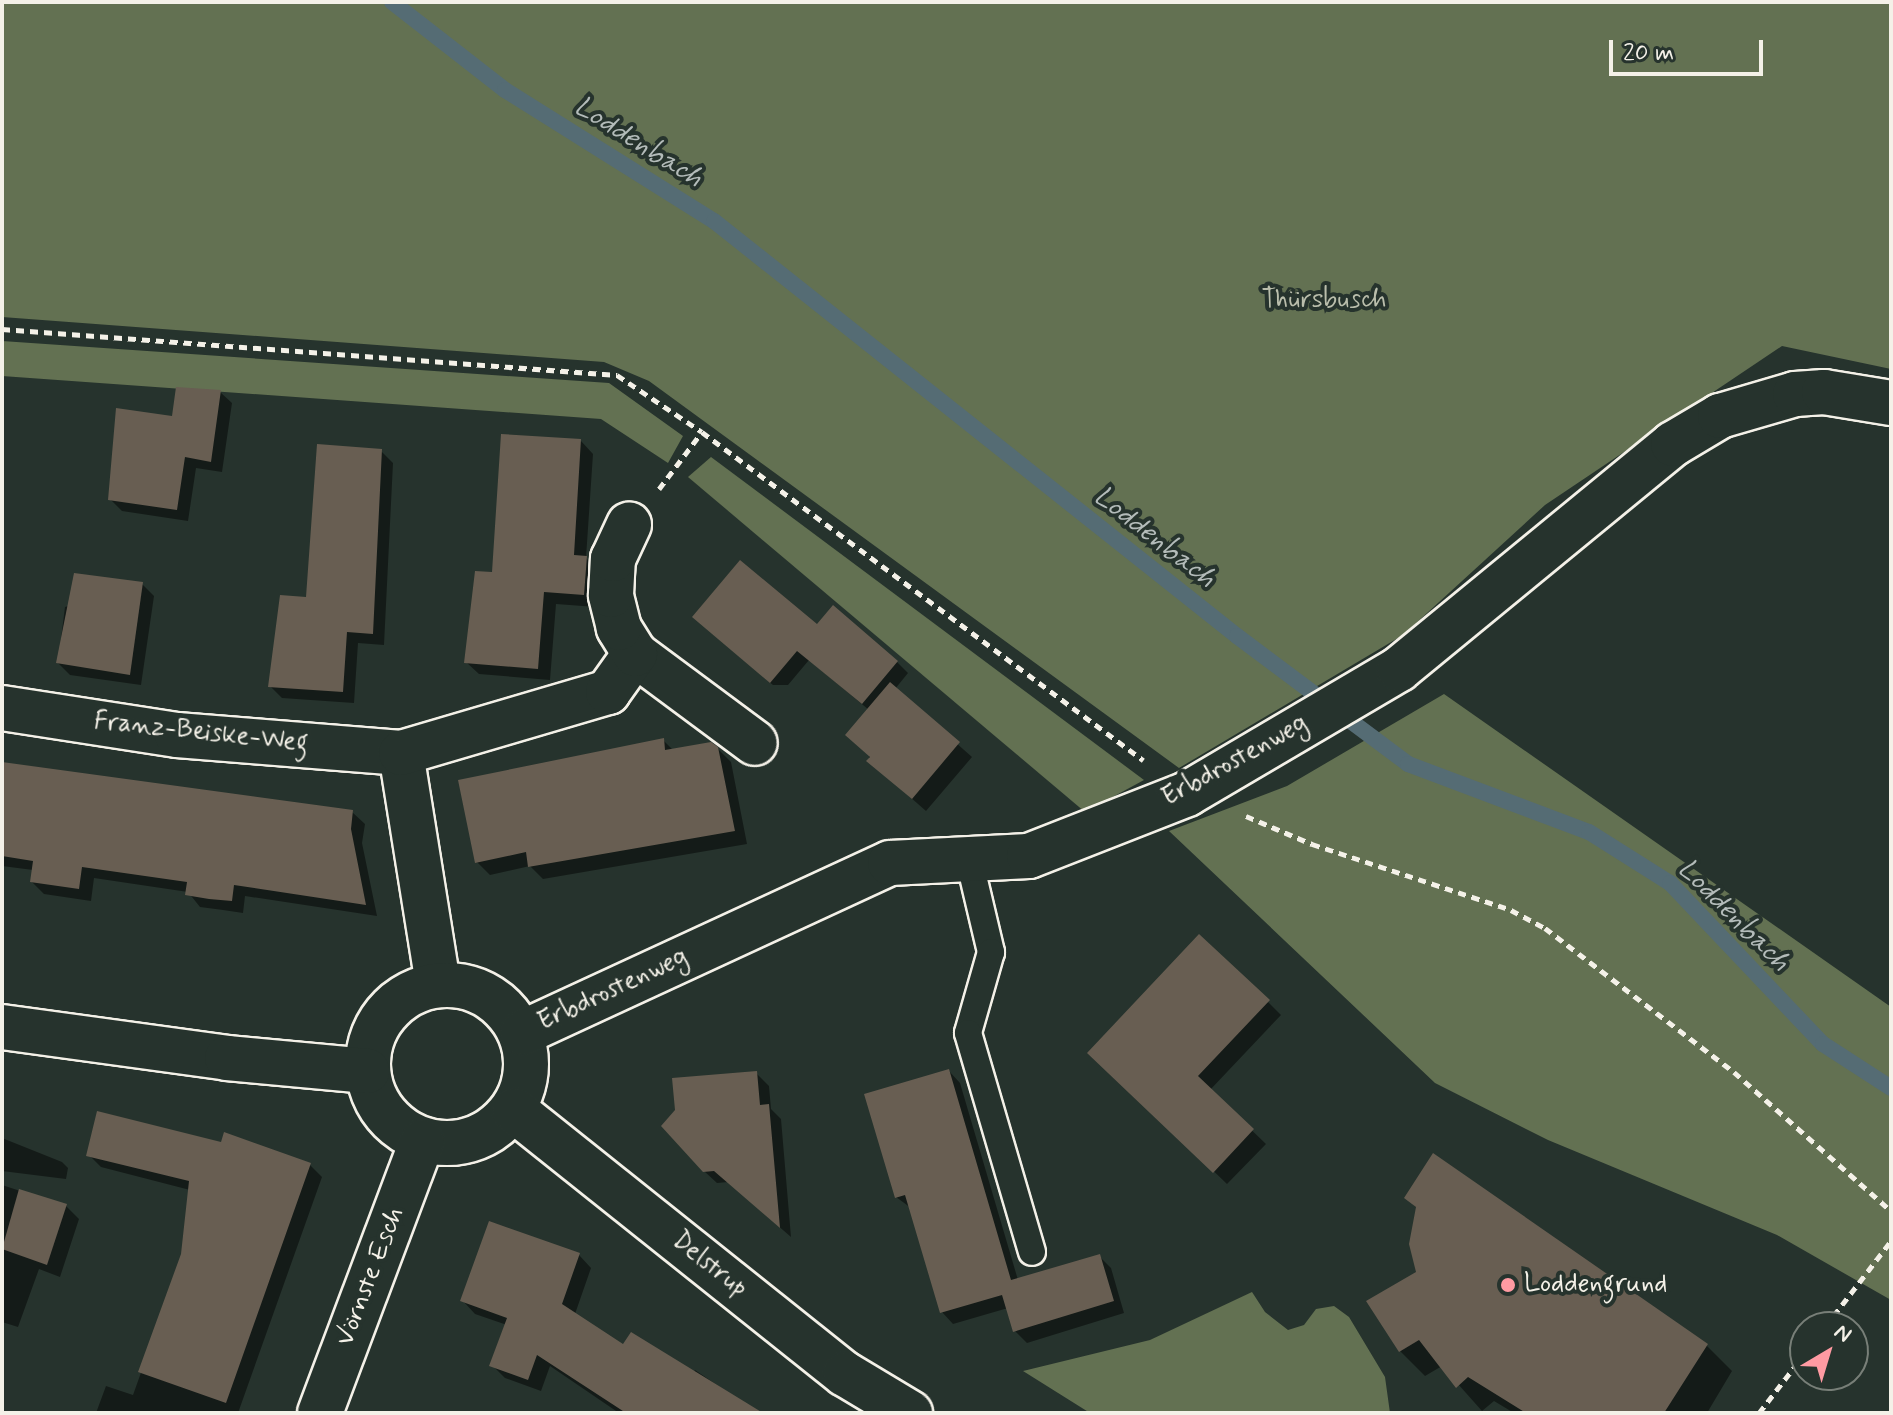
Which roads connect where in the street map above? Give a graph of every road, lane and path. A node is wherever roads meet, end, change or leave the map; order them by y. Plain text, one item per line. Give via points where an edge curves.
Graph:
1 (1891, 403) edge
2 (702, 432) dead end
3 (659, 488) dead end
4 (629, 525) dead end
5 (635, 654) junction
6 (2, 708) edge
7 (755, 743) dead end
8 (401, 753) junction
9 (1187, 794) junction
10 (969, 859) junction
11 (438, 984) junction
12 (2, 1027) edge
13 (522, 1033) junction
14 (367, 1071) junction
15 (514, 1110) junction
16 (422, 1141) junction
17 (1891, 1211) edge
18 (1891, 1241) edge
19 (1032, 1252) dead end
20 (1837, 1311) edge
21 (1789, 1374) edge
22 (320, 1413) edge
23 (910, 1413) edge
24 (1759, 1413) edge

1 - 9 street, Erbdrostenweg via 1824,392 1795,394 1720,416 1673,444 1399,669
2 - 3 path
4 - 5 street via 613,559 611,595 619,628
5 - 7 street
5 - 8 street, Franz-Beiske-Weg via 608,692
6 - 8 street, Franz-Beiske-Weg via 177,735
8 - 11 street
9 - 10 street, Erbdrostenweg via 1029,856
9 - 17 path via 1312,844 1511,910 1545,928 1734,1072
10 - 13 street, Erbdrostenweg via 890,863
10 - 19 lane via 991,952 968,1033
11 - 13 street, Erbdrostenweg via 472,988 501,1005
11 - 14 street via 408,993 385,1013 370,1041
12 - 14 street
13 - 15 street, Erbdrostenweg via 528,1072
14 - 16 street via 375,1101 395,1126
15 - 16 street, Erbdrostenweg via 489,1134 457,1144
15 - 23 street, Delstrup via 845,1374
16 - 22 street, Vörnste Esch
18 - 20 path
21 - 24 path

